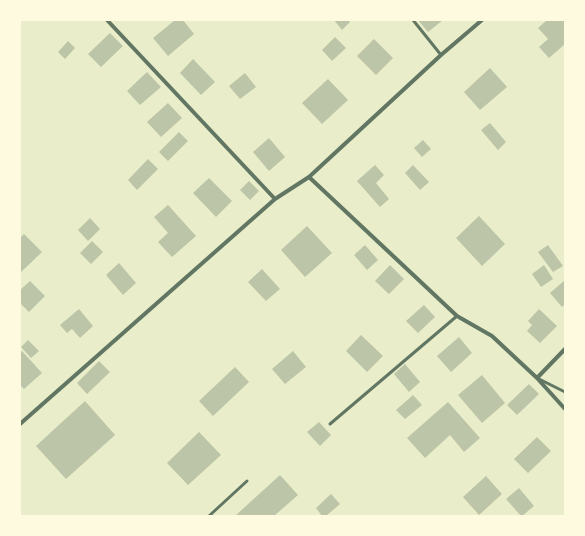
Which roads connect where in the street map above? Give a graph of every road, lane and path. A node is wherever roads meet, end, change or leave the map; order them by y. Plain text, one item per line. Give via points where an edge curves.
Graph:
1 (107, 20) edge
2 (413, 20) edge
3 (482, 20) edge
4 (441, 55) junction
5 (309, 177) junction
6 (275, 199) junction
7 (457, 316) junction
8 (565, 349) edge
9 (537, 378) junction
10 (565, 392) edge
11 (565, 409) edge
12 (20, 424) edge
13 (330, 424) dead end
14 (247, 481) dead end
15 (209, 516) edge

1 - 6 street
2 - 4 lane
3 - 4 street
4 - 5 street
5 - 6 street
5 - 7 street
6 - 12 street
7 - 9 street via 492,336
7 - 13 lane
8 - 9 street
9 - 10 lane
9 - 11 street
14 - 15 lane

